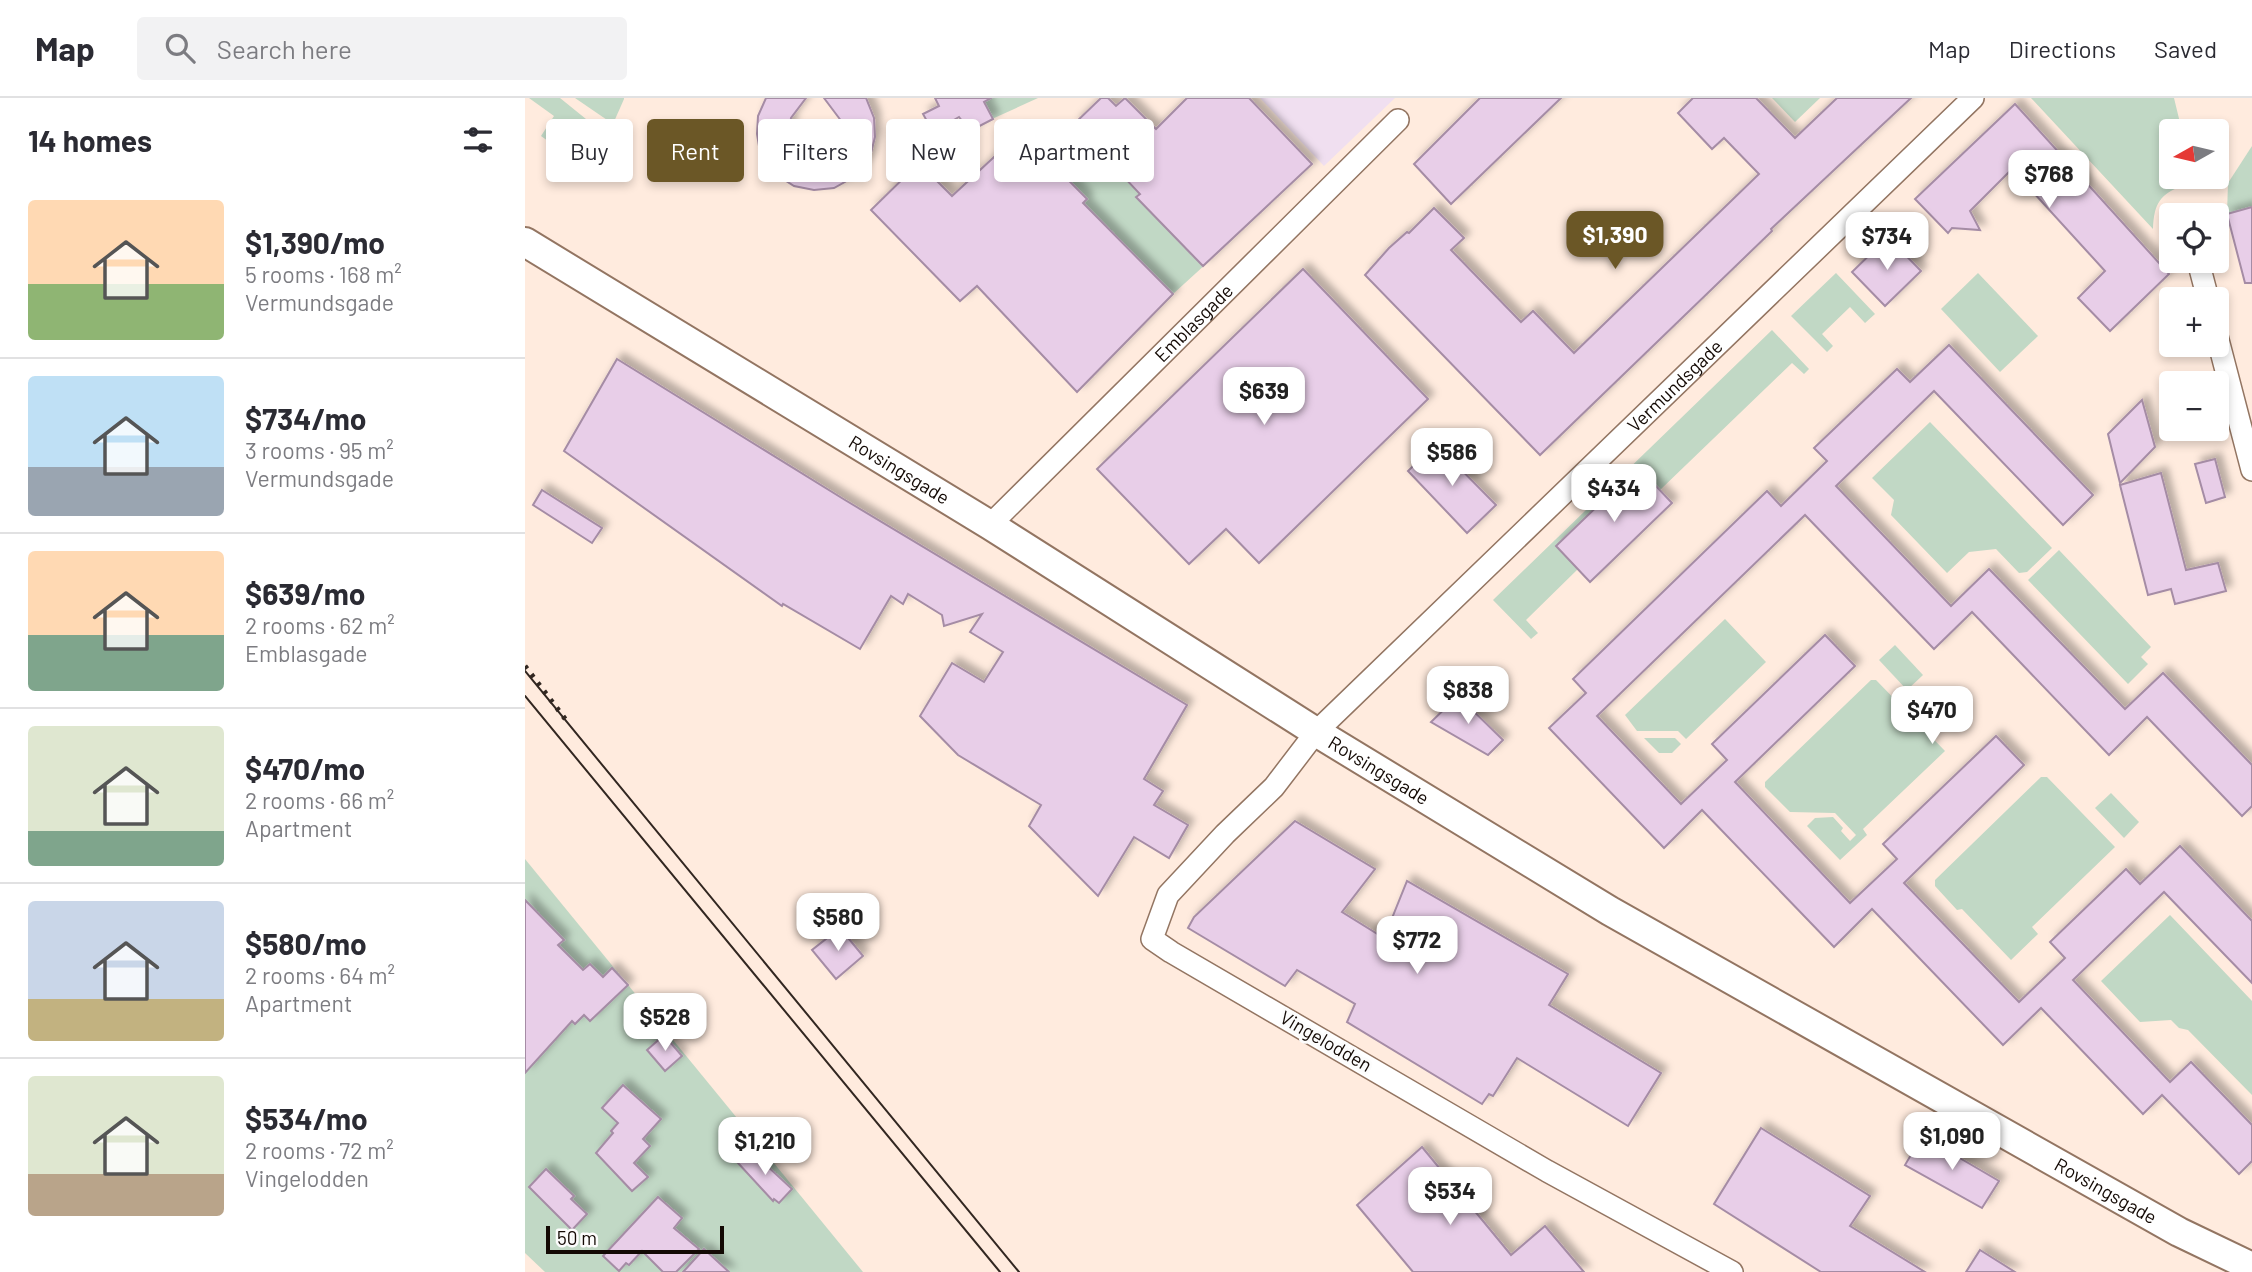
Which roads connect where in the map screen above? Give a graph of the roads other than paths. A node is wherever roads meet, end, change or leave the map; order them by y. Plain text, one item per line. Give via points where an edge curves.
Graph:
1 (1973, 98) edge
2 (1398, 120) dead end
3 (525, 242) edge
4 (2222, 357) edge
5 (2252, 470) edge
6 (990, 525) junction
7 (1316, 732) junction
8 (2252, 1267) edge
9 (1732, 1272) edge

1 - 7 street, Vermundsgade
2 - 6 street, Emblasgade
3 - 6 street, Rovsingsgade
4 - 5 street
6 - 7 street, Rovsingsgade
7 - 8 street, Rovsingsgade via 1645,932 2179,1232
7 - 9 street, Vingelodden via 1274,787 1168,895 1152,939 1547,1171

